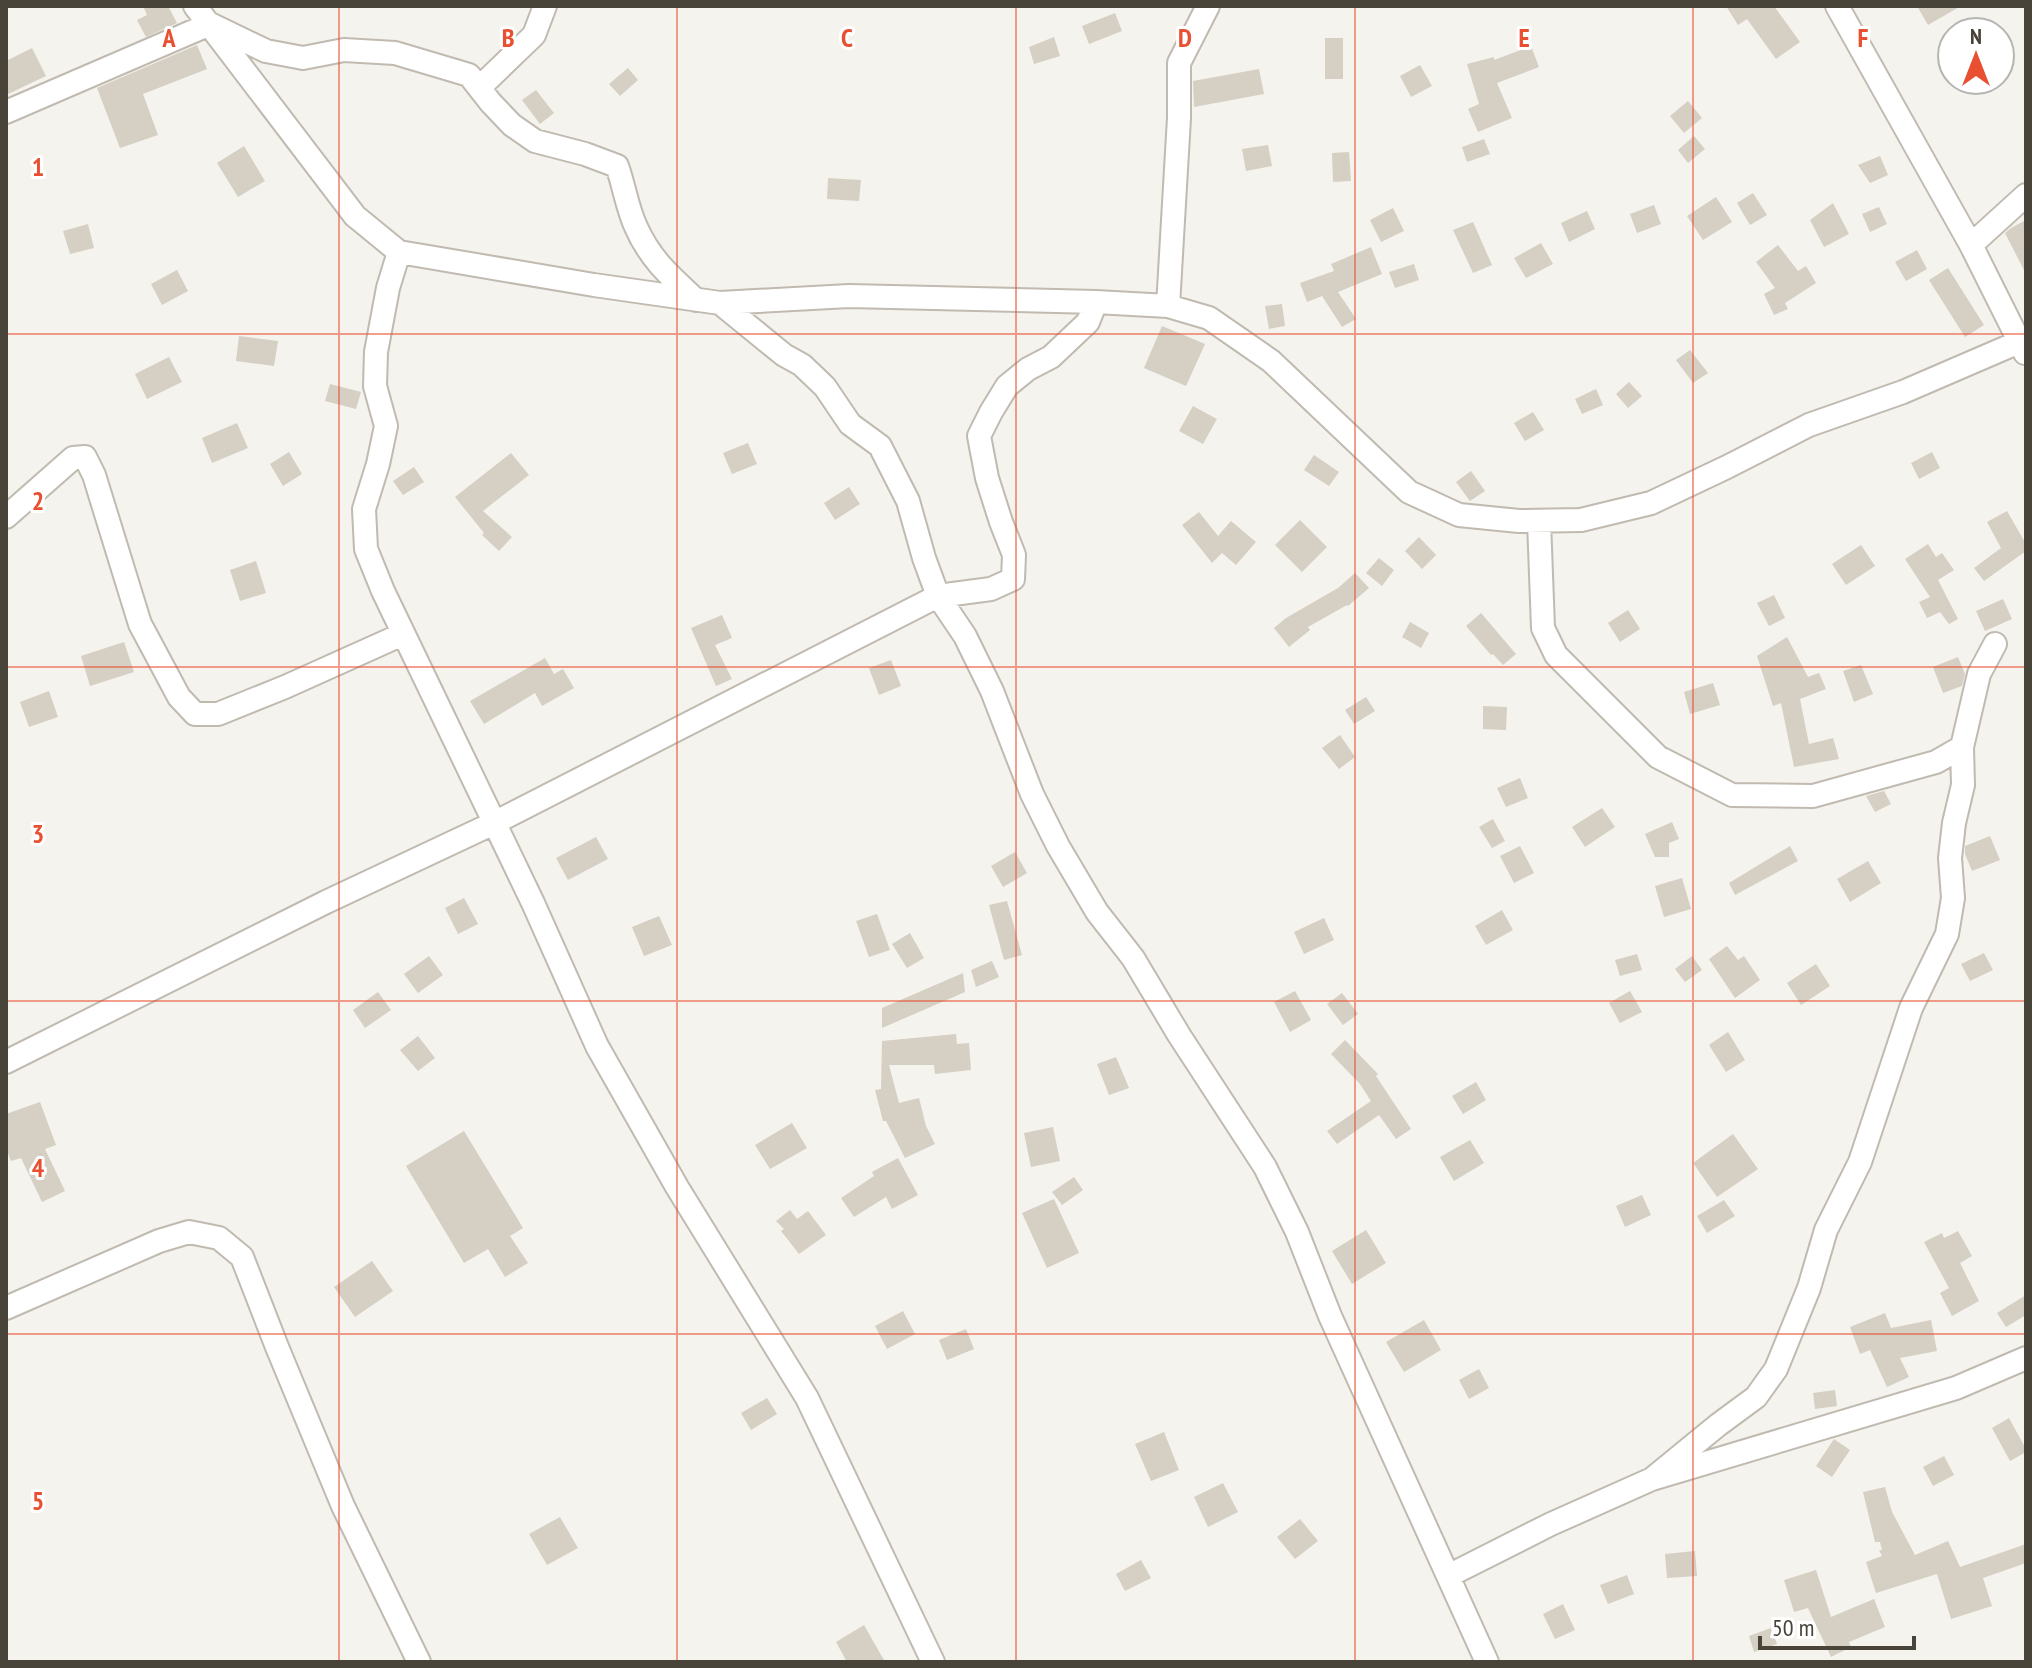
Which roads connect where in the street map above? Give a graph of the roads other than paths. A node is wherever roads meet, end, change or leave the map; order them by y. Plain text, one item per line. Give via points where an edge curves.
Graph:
1 (195, 6) edge
2 (545, 6) edge
3 (1208, 6) edge
4 (1837, 6) edge
5 (210, 24) junction
6 (480, 87) junction
7 (6, 112) edge
8 (2026, 195) edge
9 (1971, 245) junction
10 (399, 252) junction
11 (696, 300) junction
12 (1096, 302) junction
13 (720, 303) junction
14 (1168, 306) junction
15 (2022, 348) edge
16 (6, 517) edge
17 (1539, 521) junction
18 (938, 596) junction
19 (403, 634) junction
20 (1995, 644) dead end
21 (1962, 747) junction
22 (494, 823) junction
23 (6, 1062) edge
24 (6, 1308) edge
25 (2026, 1358) edge
26 (1652, 1479) junction
27 (1448, 1576) junction
28 (419, 1662) edge
29 (933, 1662) edge
30 (1487, 1662) edge

1 - 5 street
2 - 6 street via 534,35
3 - 14 street via 1179,63
4 - 9 street
5 - 6 street via 266,51 303,58 344,50 395,53 469,75
5 - 7 street
5 - 10 street via 355,216
6 - 11 street via 512,125 535,141 617,166 635,225 657,264
8 - 9 street
9 - 15 street
10 - 11 street
10 - 19 street via 376,352 375,386 386,426 364,509 366,549
11 - 13 street
12 - 13 street via 849,296
12 - 14 street
12 - 18 street via 1088,322 1051,357 1007,386 979,436 987,478 1014,555 1013,579 991,589
13 - 18 street via 802,365 850,424 880,446 908,501
14 - 17 street via 1209,318 1271,361 1409,492 1459,515
15 - 17 street via 1809,425 1651,503 1581,520
16 - 19 street via 73,458 85,457 140,624 179,697 195,714 218,714
17 - 21 street via 1543,628 1556,655 1658,757 1732,795 1813,796 1936,762
18 - 22 street
18 - 27 street via 992,691 1058,846 1265,1167
19 - 22 street
20 - 21 street via 1979,674
21 - 26 street via 1963,785 1950,858 1953,898 1947,934 1911,1008 1860,1162 1826,1230 1776,1369 1756,1397
22 - 23 street
22 - 29 street via 597,1046 807,1398
24 - 28 street via 189,1232 219,1238 242,1257 343,1506
25 - 26 street via 1956,1388
26 - 27 street
27 - 30 street

